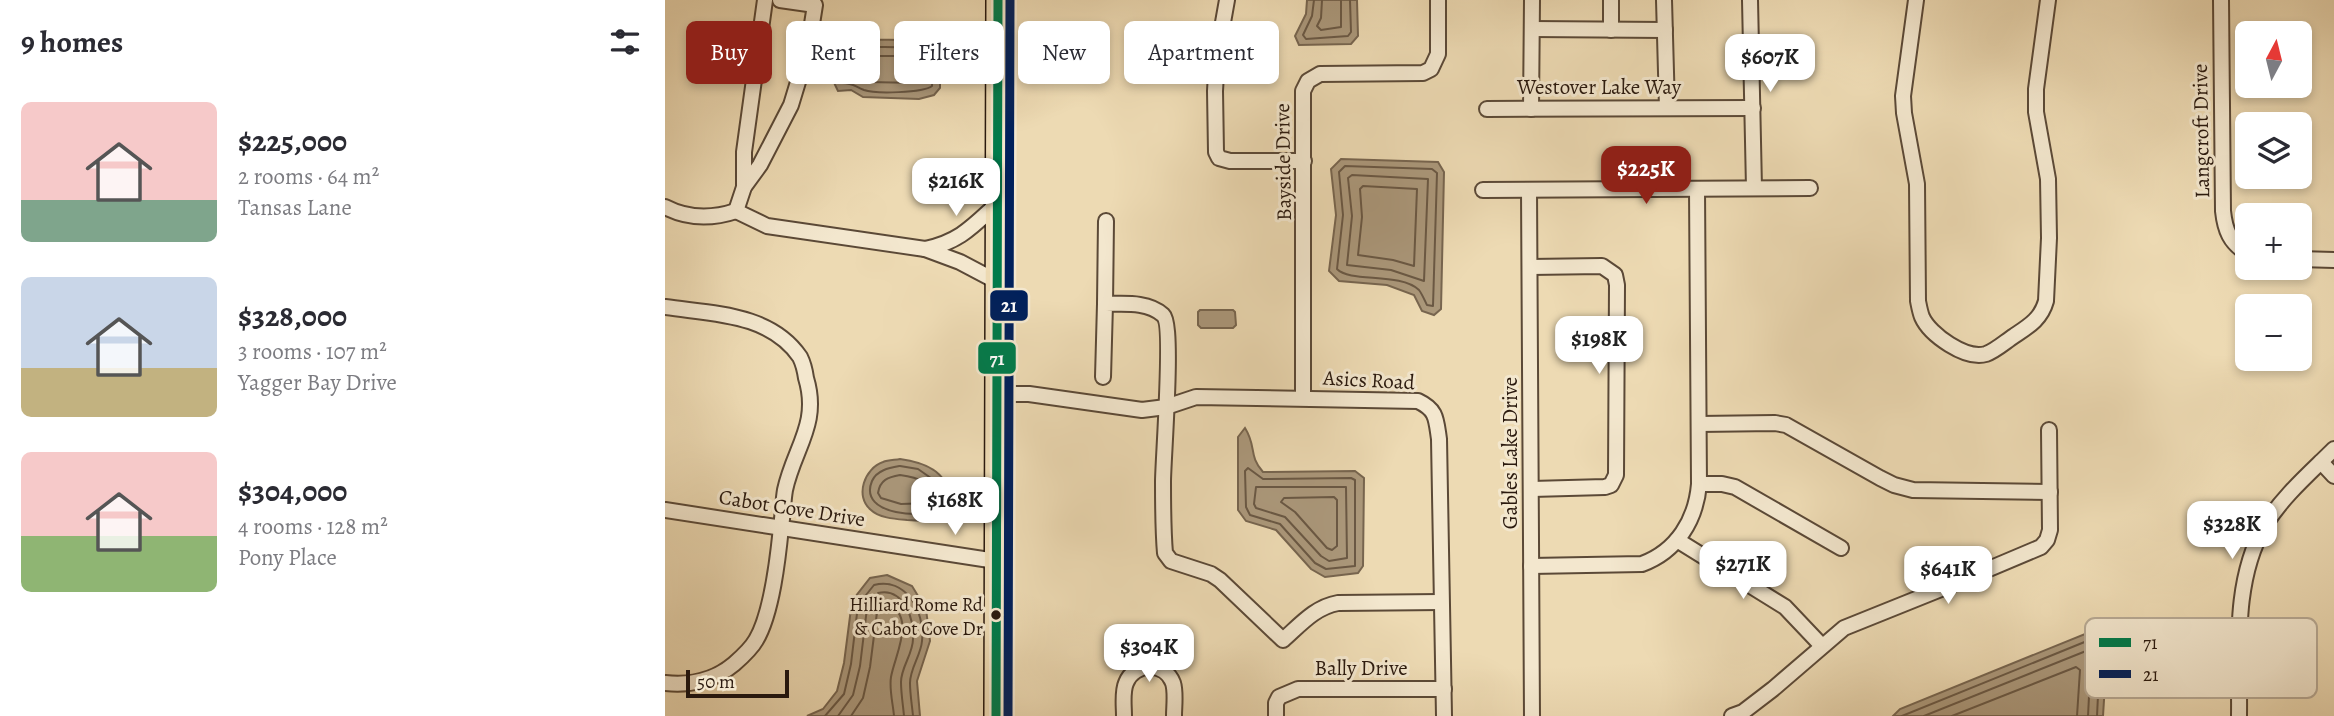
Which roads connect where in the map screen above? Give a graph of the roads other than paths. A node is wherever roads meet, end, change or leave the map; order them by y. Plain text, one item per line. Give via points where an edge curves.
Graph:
1 (765, 0) edge
2 (780, 0) edge
3 (998, 0) edge
4 (1227, 0) edge
5 (1438, 0) edge
6 (1532, 0) edge
7 (1611, 0) edge
8 (1664, 0) edge
9 (1750, 0) edge
10 (1916, 0) edge
11 (2047, 0) edge
12 (2221, 0) edge
13 (1531, 29) junction
14 (1611, 30) junction
15 (1665, 30) junction
16 (1667, 108) junction
17 (1753, 108) junction
18 (1487, 109) dead end
19 (1531, 109) junction
20 (1304, 161) junction
21 (744, 187) junction
22 (1696, 188) junction
23 (1755, 188) junction
24 (1810, 188) dead end
25 (1483, 190) dead end
26 (1529, 190) junction
27 (997, 204) junction
28 (665, 208) edge
29 (736, 211) junction
30 (1106, 222) dead end
31 (2235, 245) edge
32 (925, 249) junction
33 (2312, 259) edge
34 (2334, 260) edge
35 (1530, 267) junction
36 (996, 281) junction
37 (1105, 304) junction
38 (665, 307) edge
39 (1103, 377) dead end
40 (997, 394) junction
41 (1303, 398) junction
42 (1166, 407) junction
43 (1699, 424) junction
44 (2049, 430) dead end
45 (2334, 449) edge
46 (2321, 462) junction
47 (2334, 476) edge
48 (1699, 484) junction
49 (1532, 489) junction
50 (2050, 492) junction
51 (665, 510) edge
52 (781, 528) junction
53 (1678, 540) junction
54 (1841, 548) dead end
55 (996, 561) junction
56 (1531, 566) junction
57 (1441, 602) junction
58 (2240, 618) edge
59 (1822, 646) junction
60 (665, 683) edge
61 (1444, 688) junction
62 (2239, 698) edge
63 (996, 716) edge
64 (1124, 716) edge
65 (1174, 716) edge
66 (1276, 716) edge
67 (1444, 716) edge
68 (1532, 716) edge
69 (1732, 716) edge
70 (2239, 716) edge

1 - 21 street via 744,152
2 - 21 street via 815,5 808,50 791,104
3 - 27 main road
4 - 20 street via 1217,56 1216,152 1230,162
5 - 20 street, Bayside Drive via 1438,54 1431,69 1423,73 1320,74 1308,81 1303,91
6 - 13 street
7 - 14 street
8 - 15 street
9 - 17 street
10 - 11 street via 1903,96 1917,184 1918,301 1930,328 1957,349 1975,356 1987,354 2034,323 2046,301 2048,179 2036,89
12 - 31 street, Langcroft Drive via 2223,211
13 - 14 street
13 - 19 street
14 - 15 street
15 - 16 street
16 - 17 street, Westover Lake Way
16 - 19 street, Westover Lake Way
17 - 23 street
18 - 19 street, Westover Lake Way
20 - 41 street, Bayside Drive
21 - 29 street
22 - 23 street
22 - 26 street
22 - 43 street
23 - 24 street
25 - 26 street
26 - 35 street, Gables Lake Drive
27 - 32 street via 958,239
27 - 36 main road
28 - 29 street via 706,218
29 - 32 street via 767,226
30 - 37 street
32 - 36 street
33 - 34 street
35 - 49 street, Gables Lake Drive
35 - 49 street via 1602,266 1615,275 1617,285 1614,480 1605,487
36 - 40 main road
37 - 39 street
37 - 42 street via 1145,306 1164,315
38 - 52 street via 759,324 801,358 811,414 792,464
40 - 42 street, Asics Road via 1029,394 1142,410
40 - 55 main road
41 - 42 street, Asics Road via 1196,397
41 - 57 street, Asics Road via 1418,401 1430,406 1439,439
42 - 57 street via 1164,543 1171,561 1211,574 1283,640 1327,605
43 - 48 street
43 - 50 street via 1786,425 1880,478 1913,491
44 - 50 street
45 - 46 street
46 - 47 street
46 - 58 street via 2283,500 2265,526 2251,556
48 - 53 street via 1691,519
48 - 54 street via 1735,487
49 - 56 street, Gables Lake Drive
50 - 59 street via 2050,530 2041,547 1843,628
51 - 52 street, Cabot Cove Drive
52 - 55 street, Cabot Cove Drive
52 - 60 street via 767,614 756,641 725,672 681,685
53 - 56 street via 1642,564
53 - 59 street via 1785,607
55 - 63 main road
56 - 68 street, Gables Lake Drive
57 - 61 street, Asics Road
59 - 69 street via 1773,690
61 - 66 street, Bally Drive via 1298,690 1279,697
61 - 67 street, Asics Road
62 - 70 street
64 - 65 street via 1124,686 1130,674 1142,667 1167,673 1174,684

